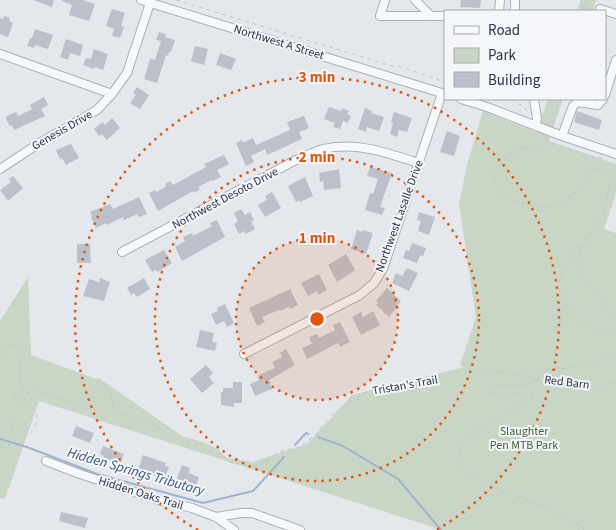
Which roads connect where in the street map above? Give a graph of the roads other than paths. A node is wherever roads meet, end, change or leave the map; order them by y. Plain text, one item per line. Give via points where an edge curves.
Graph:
1 (141, 0) edge
2 (385, 0) edge
3 (415, 0) edge
4 (150, 3) junction
5 (600, 9) dead end
6 (603, 10) edge
7 (431, 16) junction
8 (444, 16) edge
9 (0, 54) edge
10 (616, 60) edge
11 (606, 91) edge
12 (443, 93) edge
13 (112, 94) junction
14 (464, 100) edge
15 (534, 100) edge
16 (602, 100) edge
17 (536, 126) junction
18 (562, 136) junction
19 (616, 154) edge
20 (418, 163) junction
21 (0, 169) edge
22 (122, 252) dead end
23 (244, 354) dead end
24 (46, 461) dead end
25 (216, 517) junction
26 (234, 530) edge
27 (300, 530) edge

1 - 4 street, Northwest A Street
2 - 7 street via 380,16
3 - 7 street
4 - 12 street, Northwest A Street
4 - 13 street, Genesis Drive via 127,73
5 - 6 street
7 - 8 street
9 - 13 street
10 - 11 street
12 - 20 street, Northwest Lasalle Drive
13 - 21 street, Genesis Drive via 97,110
14 - 17 street
15 - 17 street via 538,118
16 - 18 street via 598,105 578,102 573,106
17 - 18 street
18 - 19 street
20 - 22 street, Northwest Desoto Drive via 370,149 323,149 294,161
20 - 23 street, Northwest Lasalle Drive via 383,269 374,283 360,295
24 - 25 street, Hidden Oaks Trail
25 - 26 street, Hidden Oaks Trail
25 - 27 street via 252,513

